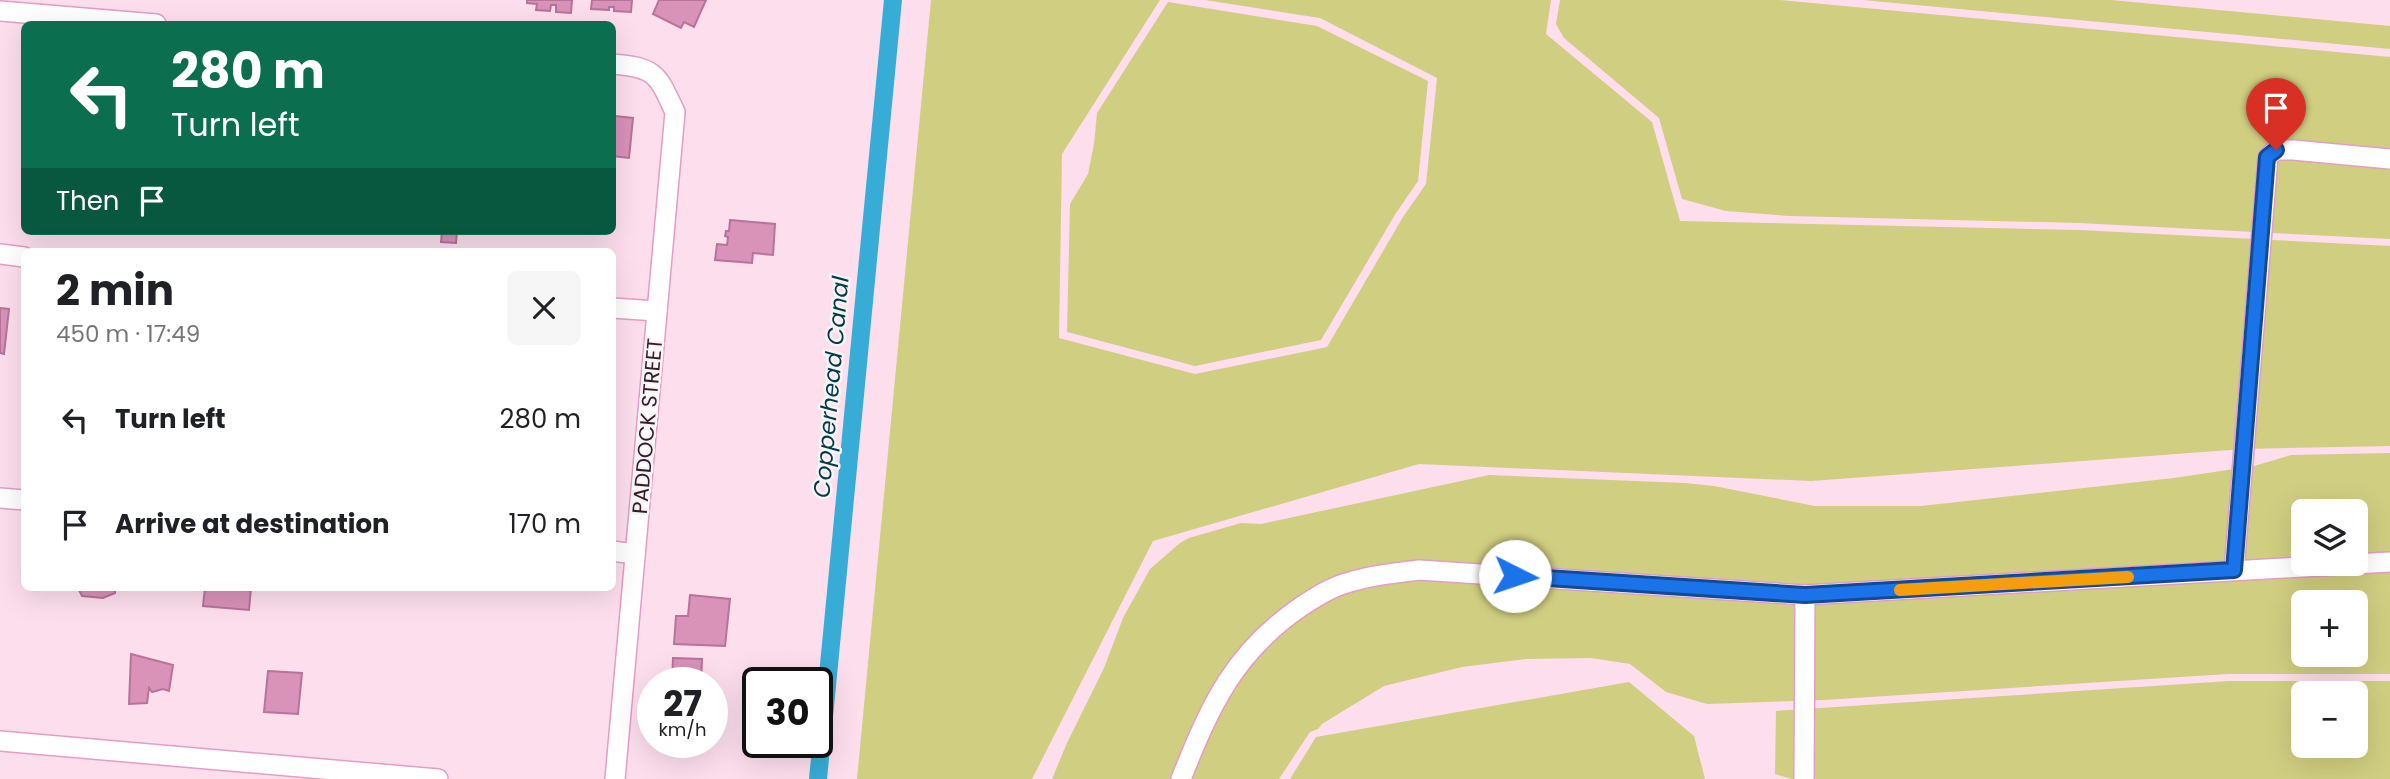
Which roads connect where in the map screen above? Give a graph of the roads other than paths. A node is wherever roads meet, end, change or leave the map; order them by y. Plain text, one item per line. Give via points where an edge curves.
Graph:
1 (0, 11) edge
2 (120, 21) edge
3 (616, 65) edge
4 (2390, 159) edge
5 (0, 254) edge
6 (21, 257) edge
7 (616, 308) edge
8 (657, 311) junction
9 (0, 498) edge
10 (21, 500) edge
11 (616, 552) edge
12 (635, 554) junction
13 (2390, 562) edge
14 (2234, 570) junction
15 (1805, 595) junction
16 (0, 741) edge
17 (438, 779) edge
18 (615, 779) edge
19 (1181, 779) edge
20 (1804, 779) edge

1 - 2 street
3 - 8 street, PADDOCK STREET via 641,68 659,77 675,113
4 - 14 street via 2293,150 2276,150 2267,157
5 - 6 street
7 - 8 street
8 - 12 street, PADDOCK STREET
9 - 10 street
11 - 12 street
12 - 18 street, PADDOCK STREET
13 - 14 street
14 - 15 street
15 - 19 street via 1419,570 1348,582 1313,599 1252,646 1203,723
15 - 20 street
16 - 17 street

